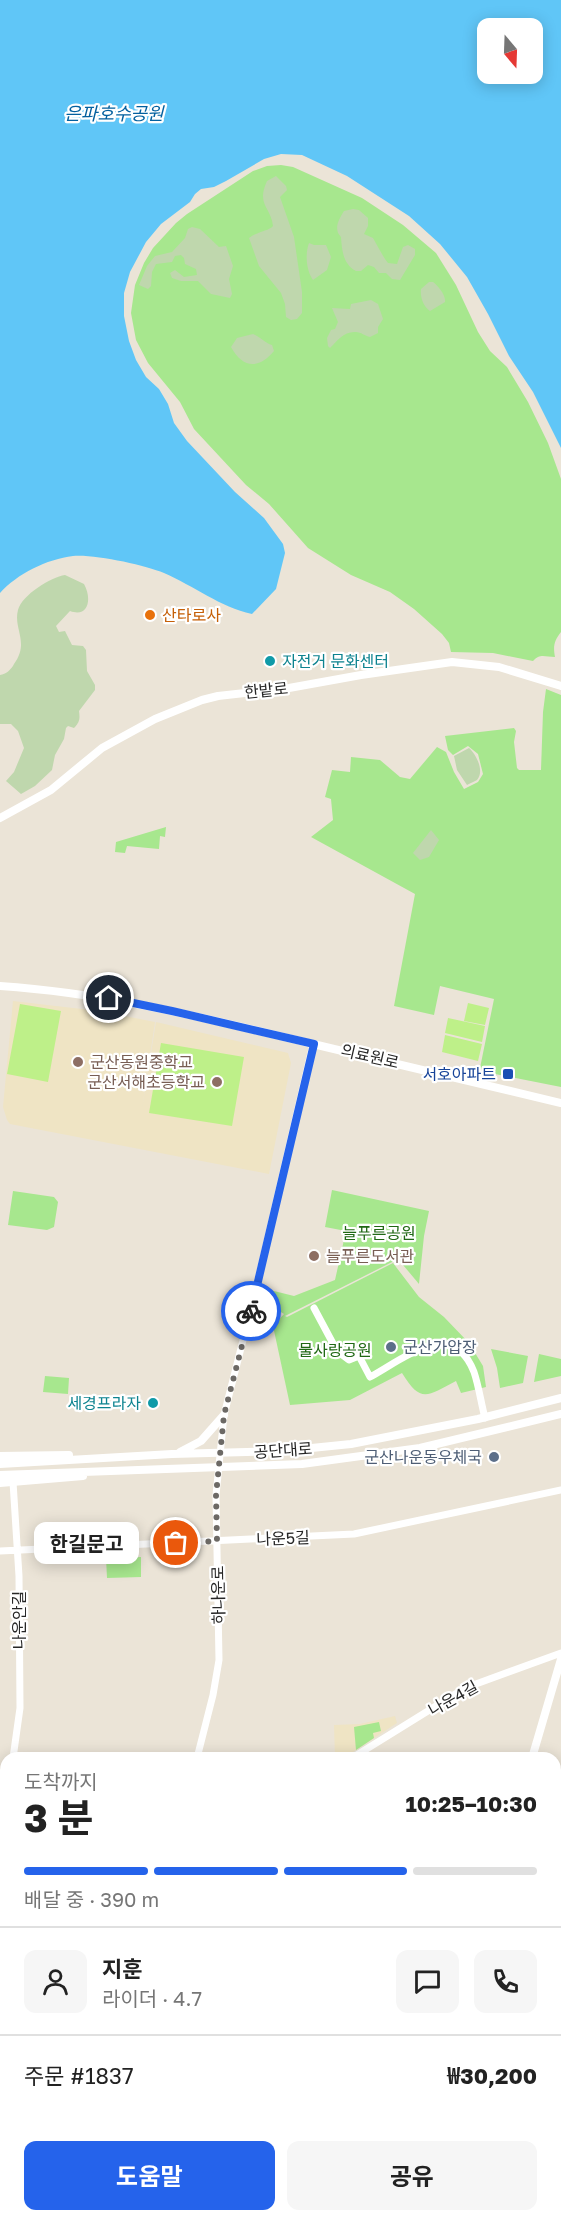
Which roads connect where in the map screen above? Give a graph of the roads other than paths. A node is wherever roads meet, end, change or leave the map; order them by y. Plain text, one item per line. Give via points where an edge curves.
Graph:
1 (561, 686) edge
2 (0, 818) edge
3 (0, 986) edge
4 (314, 1044) junction
5 (561, 1103) edge
6 (314, 1308) dead end
7 (561, 1398) edge
8 (561, 1414) edge
9 (224, 1415) junction
10 (484, 1418) junction
11 (220, 1453) junction
12 (172, 1454) junction
13 (0, 1456) edge
14 (0, 1464) edge
15 (219, 1468) junction
16 (145, 1469) junction
17 (0, 1475) edge
18 (13, 1482) junction
19 (0, 1483) edge
20 (561, 1490) edge
21 (217, 1541) junction
22 (17, 1550) junction
23 (0, 1551) edge
24 (561, 1653) edge
25 (561, 1659) edge
26 (14, 1752) edge
27 (199, 1752) edge
28 (362, 1752) edge
29 (534, 1752) edge

1 - 2 street, 한밭로 via 499,667 452,662 218,696 155,719 102,748 51,790
3 - 4 street, 의료원로 via 131,1002
4 - 5 street, 의료원로
4 - 9 street, 하나운로
6 - 10 street via 337,1351 349,1360 359,1356 370,1377 429,1346 445,1344 460,1350 473,1370
7 - 10 street, 공단대로
8 - 15 street, 공단대로 via 394,1452 302,1464
9 - 11 street, 하나운로
9 - 12 street via 201,1441
10 - 11 street, 공단대로 via 351,1444
11 - 12 street, 공단대로
11 - 15 street, 하나운로
12 - 13 street
12 - 14 street, 공단대로
15 - 16 street, 공단대로
15 - 21 street, 하나운로
16 - 17 street, 공단대로
16 - 18 street
18 - 19 street
18 - 22 street, 나운안길
20 - 21 street, 나운5길 via 354,1534
21 - 22 street, 나운5길
21 - 27 street, 하나운로 via 219,1660
22 - 23 street, 나운5길
22 - 26 street, 나운안길 via 21,1708
24 - 28 street, 나운4길 via 465,1688
25 - 29 street

